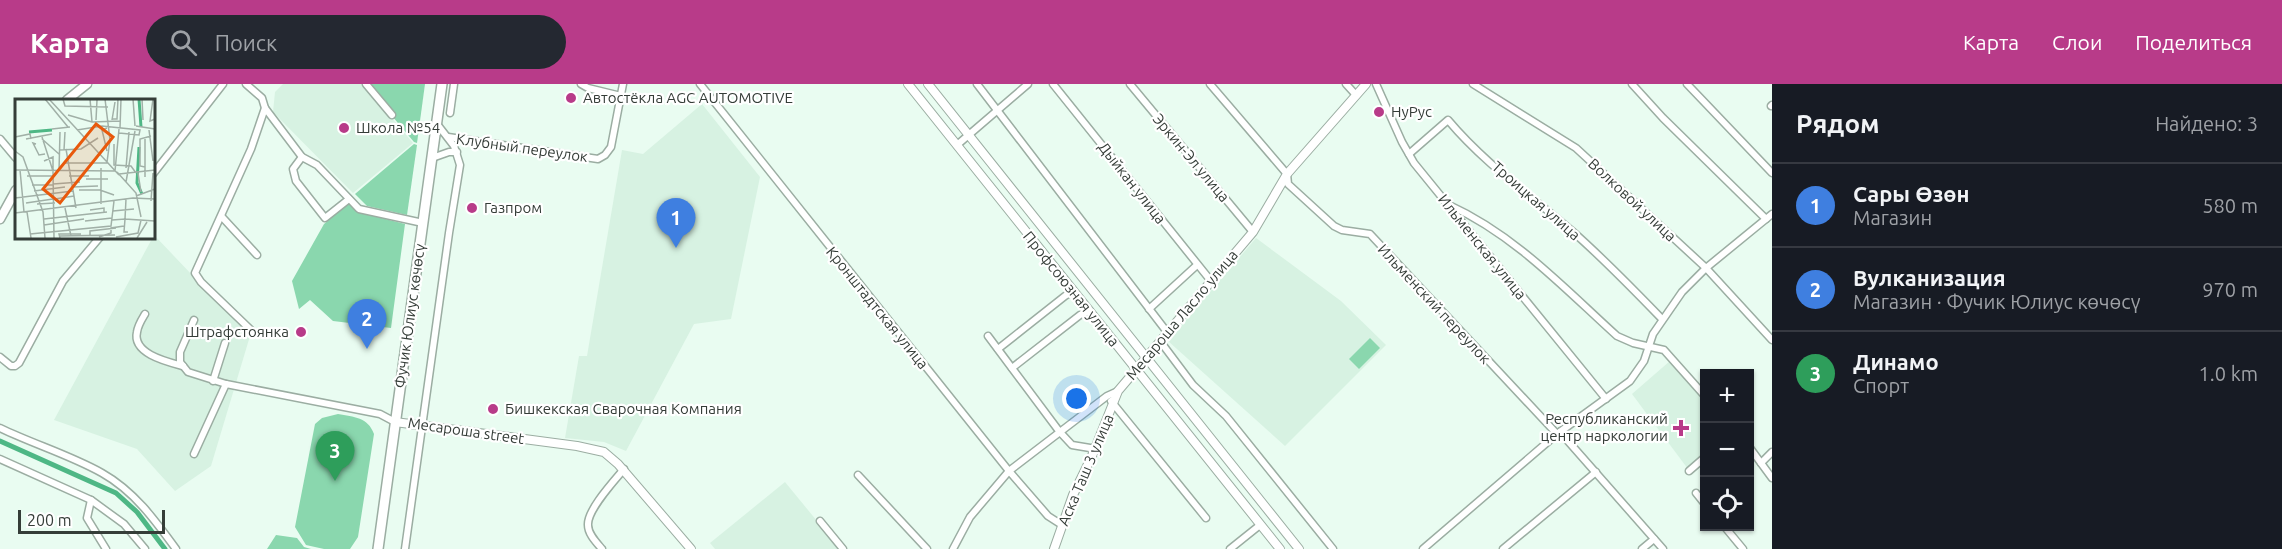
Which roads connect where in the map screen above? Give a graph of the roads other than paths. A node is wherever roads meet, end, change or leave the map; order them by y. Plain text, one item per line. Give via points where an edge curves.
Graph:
1 (87, 84) edge
2 (223, 84) edge
3 (246, 84) edge
4 (366, 84) edge
5 (442, 84) edge
6 (454, 84) edge
7 (581, 84) edge
8 (623, 84) edge
9 (700, 84) edge
10 (908, 84) edge
11 (928, 84) edge
12 (977, 84) edge
13 (1028, 84) edge
14 (1053, 84) edge
15 (1130, 84) edge
16 (1210, 84) edge
17 (1346, 84) edge
18 (1366, 84) edge
19 (1376, 84) edge
20 (1473, 84) edge
21 (1632, 84) edge
22 (1687, 84) edge
23 (1356, 95) junction
24 (621, 96) junction
25 (67, 99) edge
26 (265, 108) junction
27 (998, 110) junction
28 (450, 113) dead end
29 (392, 115) dead end
30 (437, 124) junction
31 (970, 136) junction
32 (448, 137) junction
33 (0, 139) edge
34 (957, 146) junction
35 (457, 152) junction
36 (1408, 154) junction
37 (15, 157) edge
38 (302, 157) junction
39 (432, 158) junction
40 (154, 173) edge
41 (1772, 173) edge
42 (1287, 174) junction
43 (15, 192) edge
44 (349, 199) junction
45 (1446, 203) junction
46 (1769, 216) edge
47 (222, 217) junction
48 (0, 219) edge
49 (423, 223) junction
50 (1253, 232) junction
51 (99, 238) edge
52 (257, 255) dead end
53 (1197, 265) junction
54 (1706, 268) junction
55 (1211, 281) junction
56 (1074, 291) junction
57 (1149, 309) junction
58 (1089, 311) junction
59 (145, 314) dead end
60 (1662, 319) junction
61 (194, 320) dead end
62 (1167, 332) junction
63 (254, 333) dead end
64 (988, 336) dead end
65 (1772, 340) edge
66 (1160, 341) junction
67 (225, 343) dead end
68 (1648, 347) junction
69 (998, 350) junction
70 (0, 357) edge
71 (1147, 359) junction
72 (183, 366) junction
73 (1012, 368) junction
74 (1136, 369) junction
75 (213, 381) junction
76 (226, 384) junction
77 (1700, 390) edge
78 (1118, 391) junction
79 (1107, 396) junction
80 (1606, 399) junction
81 (1113, 404) junction
82 (395, 422) junction
83 (423, 425) junction
84 (0, 428) edge
85 (1059, 431) junction
86 (1559, 433) junction
87 (1096, 449) junction
88 (1772, 452) edge
89 (194, 454) dead end
90 (1754, 454) edge
91 (0, 459) edge
92 (1700, 461) edge
93 (1761, 463) junction
94 (624, 469) junction
95 (1009, 471) junction
96 (1689, 471) dead end
97 (1596, 472) junction
98 (858, 475) dead end
99 (1772, 478) edge
100 (1696, 493) dead end
101 (1700, 498) edge
102 (91, 500) junction
103 (1206, 518) dead end
104 (820, 521) dead end
105 (1062, 525) junction
106 (1260, 525) junction
107 (1728, 531) edge
108 (1654, 539) junction
109 (688, 548) edge
110 (106, 549) edge
111 (145, 549) edge
112 (176, 549) edge
113 (378, 549) edge
114 (405, 549) edge
115 (602, 549) edge
116 (843, 549) edge
117 (927, 549) edge
118 (953, 549) edge
119 (1054, 549) edge
120 (1230, 549) edge
121 (1280, 549) edge
122 (1299, 549) edge
123 (1333, 549) edge
124 (1423, 549) edge
125 (1503, 549) edge
126 (1642, 549) edge
127 (1663, 549) edge
128 (1743, 549) edge

1 - 25 main road
2 - 40 street
3 - 26 street via 262,98
4 - 29 street
5 - 30 main road, Фучик Юлиус көчөсү
6 - 28 street, Клубный переулок
7 - 24 street
8 - 24 street, Клубный переулок
9 - 95 street, Кронштадтская улица
10 - 34 street, Профсоюзная улица
11 - 31 street, Профсоюзная улица
12 - 27 street
13 - 27 street
14 - 53 street, Дыйкан улица
15 - 50 street, Эркин-Эл улица
16 - 42 street, Ильменский переулок
17 - 23 street
18 - 23 street, Месароша Ласло улица
19 - 36 street, Ильменская улица
20 - 54 street, Волковой улица via 1576,148
21 - 46 street
22 - 41 street
23 - 42 street, Месароша Ласло улица
24 - 32 street, Клубный переулок via 611,147 598,159
26 - 38 street
26 - 47 street
27 - 31 street
27 - 57 street
30 - 32 street
30 - 39 main road, Фучик Юлиус көчөсү
31 - 34 street
31 - 71 street, Профсоюзная улица
32 - 35 street
33 - 37 street
34 - 56 street, Профсоюзная улица
35 - 39 street
35 - 83 street via 460,165
36 - 45 street, Ильменская улица
36 - 60 street, Троицкая улица via 1448,120 1464,139 1572,232
38 - 44 street via 317,165
38 - 44 street via 293,169 296,181 326,218
39 - 49 main road, Фучик Юлиус көчөсү
42 - 50 street, Месароша Ласло улица
42 - 86 street, Ильменский переулок via 1287,184 1334,226 1370,234
43 - 48 main road
44 - 49 street via 359,209
45 - 68 street via 1517,246 1617,336
45 - 80 street, Ильменская улица
46 - 54 street
47 - 52 street
47 - 63 street via 195,273
49 - 82 main road, Фучик Юлиус көчөсү
50 - 55 street, Месароша Ласло улица
51 - 70 street via 63,281 19,363 11,366
53 - 55 street, Дыйкан улица
53 - 57 street
54 - 60 street via 1682,291
54 - 65 street, Волковой улица
55 - 62 street, Месароша Ласло улица
56 - 58 street, Профсоюзная улица
56 - 69 street
57 - 62 street
58 - 73 street
58 - 74 street, Профсоюзная улица
59 - 72 street, Месароша street via 137,333 143,348 156,358
60 - 68 street
61 - 72 street via 180,352
62 - 66 street, Месароша Ласло улица
64 - 69 street
66 - 71 street, Месароша Ласло улица
66 - 123 street
67 - 75 street
68 - 77 street via 1666,351
68 - 80 street via 1638,372
69 - 73 street
71 - 74 street, Месароша Ласло улица
71 - 122 street, Профсоюзная улица
72 - 75 street, Месароша street via 188,372
73 - 85 street
74 - 78 street, Месароша Ласло улица
74 - 106 street, Профсоюзная улица
75 - 76 street, Месароша street
76 - 82 street, Месароша street via 380,414
76 - 89 street
78 - 79 street, Месароша Ласло улица
78 - 81 street, Аска Таш 3 улица
79 - 81 street
79 - 85 street, Месароша Ласло улица
80 - 86 street
81 - 87 street, Аска Таш 3 улица
81 - 103 street
82 - 83 street, Месароша street
82 - 113 main road, Фучик Юлиус көчөсү
83 - 94 street, Месароша street via 577,446 604,452
83 - 114 street
84 - 112 street via 103,474 148,512
85 - 87 street via 1072,445
85 - 95 street, Месароша Ласло улица
86 - 97 street, Ильменский переулок
86 - 124 street
87 - 105 street, Аска Таш 3 улица
88 - 93 street
90 - 93 street
91 - 102 street
92 - 96 street
93 - 99 street
94 - 109 street, Месароша street
94 - 115 street via 589,517 592,537
95 - 105 street, Кронштадтская улица via 1047,516
95 - 118 street, Месароша Ласло улица via 970,518
97 - 108 street, Ильменский переулок
97 - 125 street
98 - 117 street
100 - 101 street
102 - 110 street via 87,518
102 - 111 street via 124,524
104 - 116 street
105 - 119 street, Аска Таш 3 улица
106 - 120 street
106 - 121 street, Профсоюзная улица
107 - 128 street
108 - 126 street
108 - 127 street, Ильменский переулок

